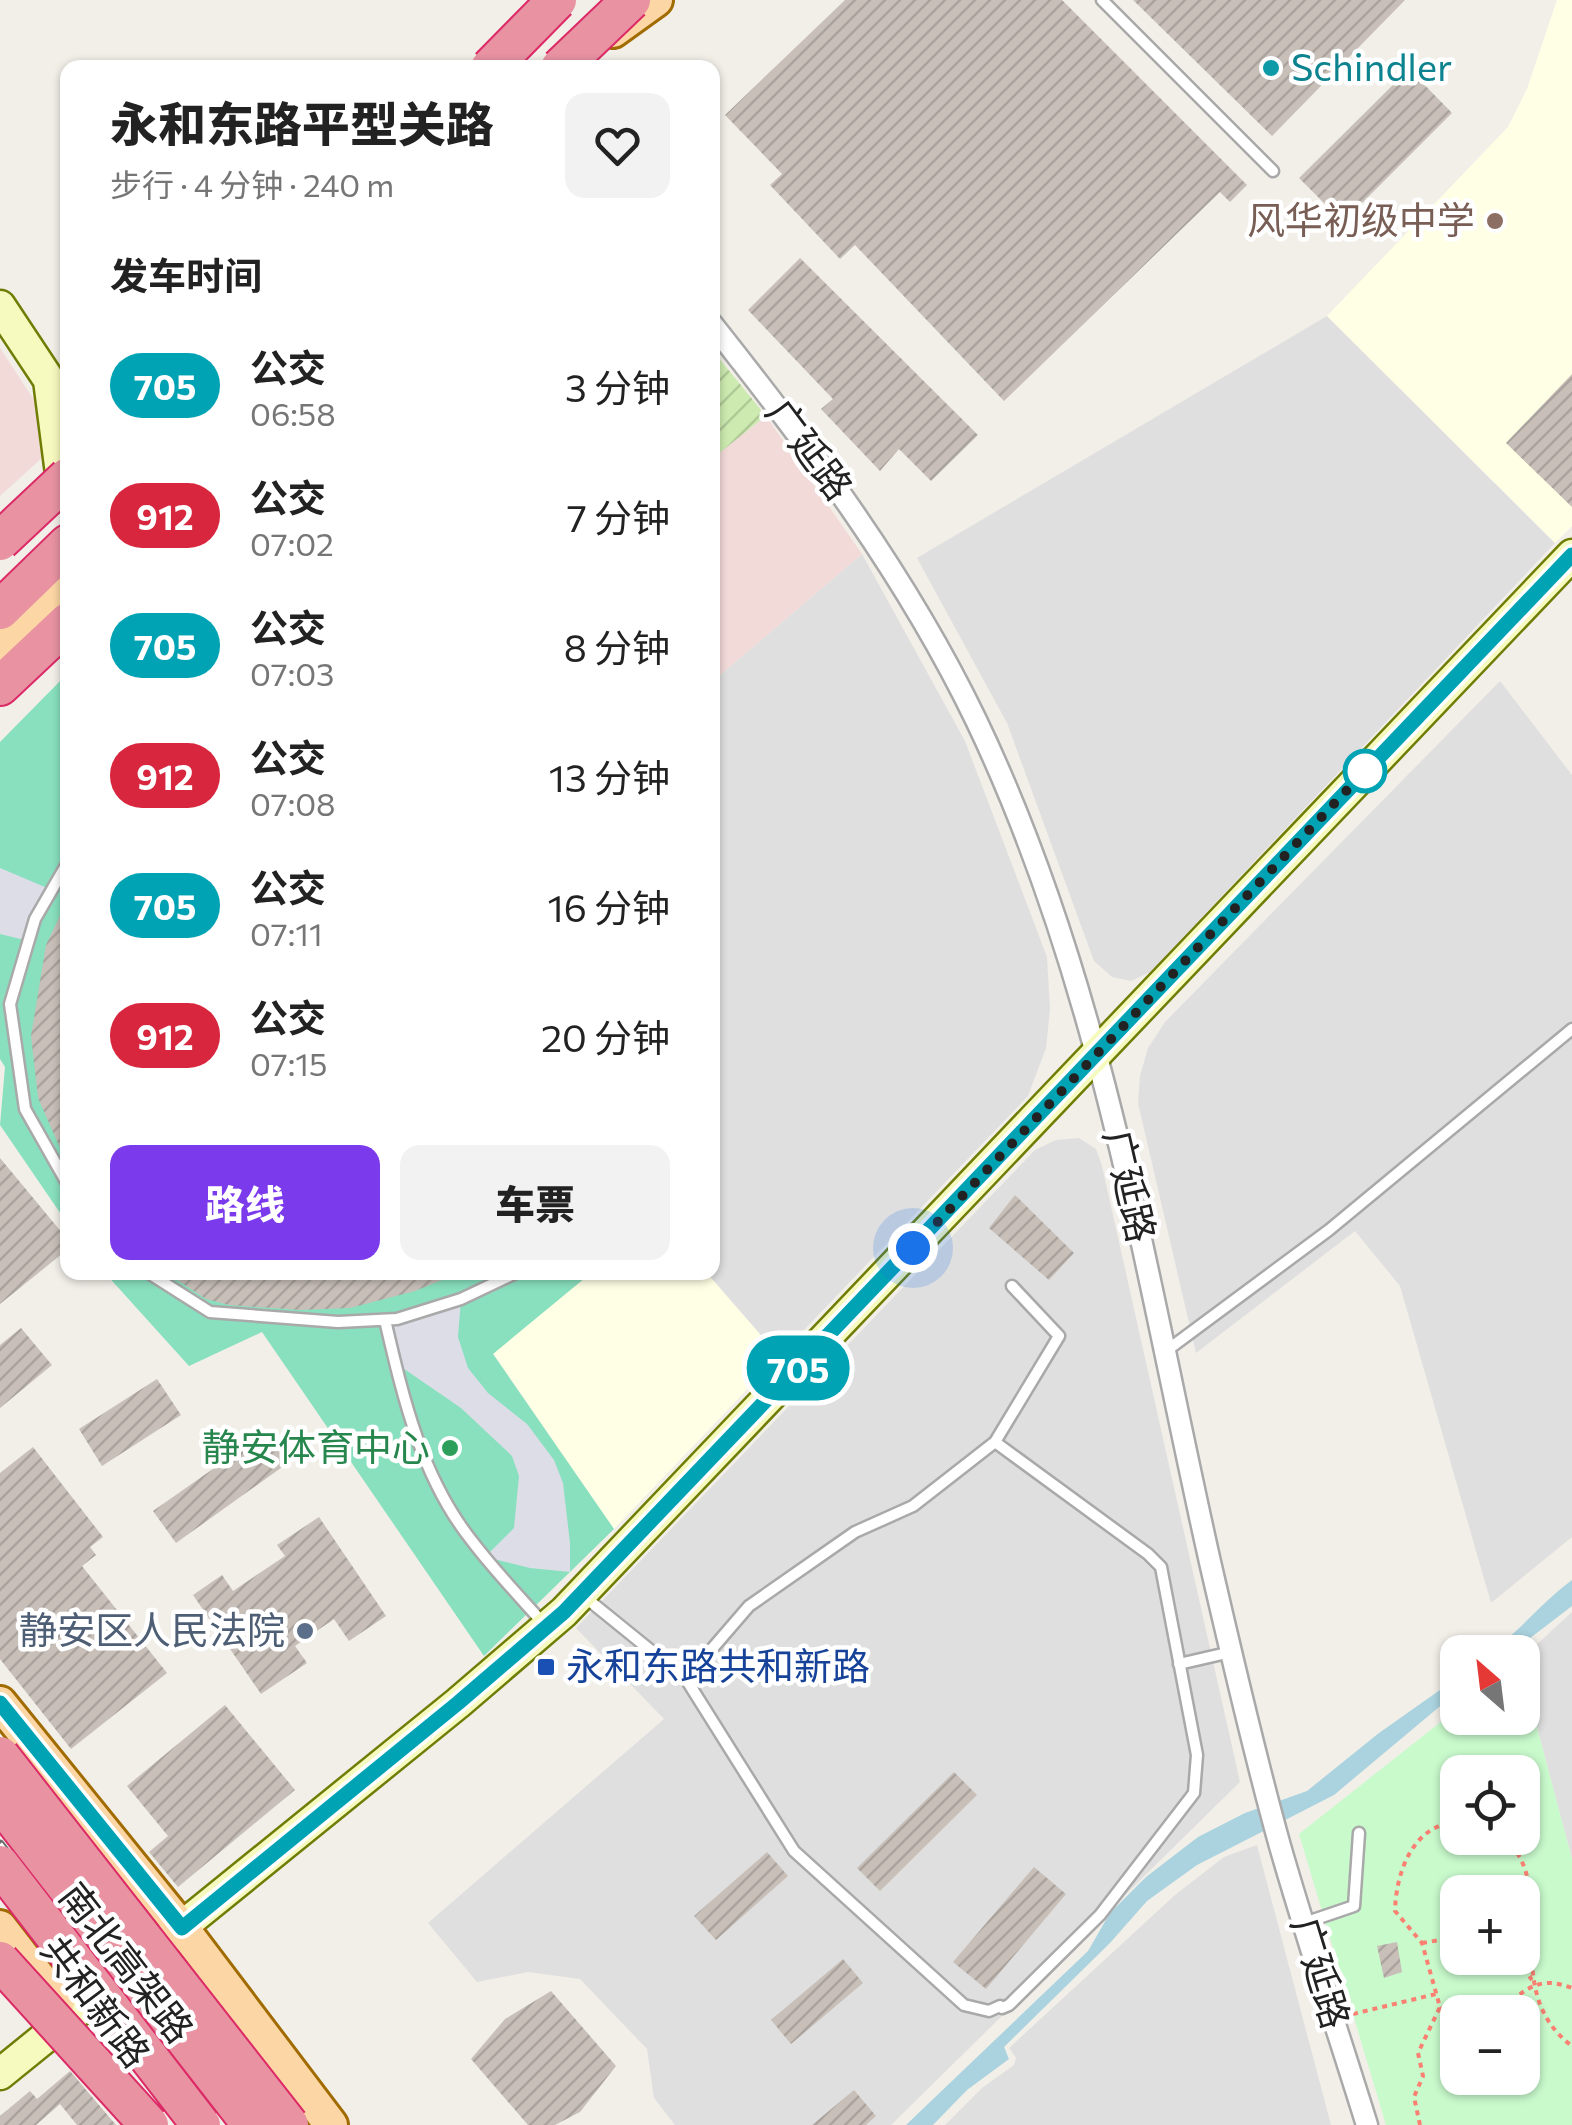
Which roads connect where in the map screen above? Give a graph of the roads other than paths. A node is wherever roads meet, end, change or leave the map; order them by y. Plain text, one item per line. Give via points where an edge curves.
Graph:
1 (548, 0) edge
2 (557, 0) edge
3 (579, 0) edge
4 (612, 0) edge
5 (632, 0) edge
6 (656, 0) edge
7 (1102, 0) edge
8 (498, 60) edge
9 (511, 60) edge
10 (515, 60) edge
11 (548, 60) edge
12 (566, 60) edge
13 (569, 60) edge
14 (1273, 171) dead end
15 (0, 306) edge
16 (720, 334) edge
17 (58, 382) edge
18 (60, 496) edge
19 (60, 497) edge
20 (60, 499) edge
21 (60, 502) edge
22 (0, 530) edge
23 (0, 541) edge
24 (60, 552) edge
25 (1572, 554) edge
26 (0, 560) edge
27 (60, 588) edge
28 (0, 589) edge
29 (0, 610) edge
30 (60, 630) edge
31 (0, 645) edge
32 (0, 686) edge
33 (60, 876) edge
34 (1572, 1029) edge
35 (1098, 1054) junction
36 (60, 1171) edge
37 (160, 1280) edge
38 (507, 1280) edge
39 (1012, 1286) dead end
40 (384, 1320) junction
41 (1166, 1352) junction
42 (995, 1442) junction
43 (581, 1594) junction
44 (546, 1627) junction
45 (1232, 1652) junction
46 (1178, 1664) junction
47 (686, 1679) junction
48 (0, 1704) edge
49 (0, 1756) edge
50 (0, 1766) edge
51 (0, 1802) edge
52 (1359, 1833) dead end
53 (0, 1864) edge
54 (0, 1878) edge
55 (0, 1906) edge
56 (1304, 1922) junction
57 (0, 1927) edge
58 (182, 1928) junction
59 (145, 1956) junction
60 (0, 1961) edge
61 (82, 2010) junction
62 (0, 2074) edge
63 (197, 2124) edge
64 (149, 2125) edge
65 (160, 2125) edge
66 (252, 2125) edge
67 (279, 2125) edge
68 (289, 2125) edge
69 (331, 2125) edge
70 (1366, 2125) edge

1 - 9 main road
2 - 8 highway, bridge
3 - 10 main road
4 - 11 main road
5 - 12 highway, bridge
6 - 13 main road
7 - 14 lane
15 - 17 street
16 - 35 street, 广延路 via 863,522 919,609 978,722 1036,864
18 - 22 highway
19 - 23 highway, bridge
20 - 26 main road
21 - 28 main road
24 - 29 highway
25 - 35 street
27 - 31 main road
30 - 32 highway
33 - 36 lane via 36,919 10,1004 25,1109
34 - 41 lane via 1329,1230
35 - 41 street, 广延路
35 - 43 street
37 - 40 lane via 210,1312
38 - 40 lane
39 - 42 lane via 1059,1336
40 - 44 lane via 406,1410 430,1472 470,1539
41 - 45 street, 广延路
42 - 46 lane via 1161,1567
42 - 47 lane via 914,1506 855,1532 749,1606
43 - 44 street
43 - 47 lane
44 - 58 street
45 - 46 lane
45 - 56 street, 广延路
46 - 47 lane via 1197,1754 1194,1793 1100,1915 1009,2005 989,2011 964,2004 794,1850
48 - 58 main road
49 - 68 highway, bridge
50 - 59 main road, 共和新路
51 - 66 highway, 南北高架路, bridge
52 - 56 lane via 1354,1906
53 - 63 highway, 南北高架路, bridge
54 - 61 main road, 共和新路
55 - 63 highway, bridge via 102,2034
56 - 70 street, 广延路
57 - 61 main road, 共和新路
58 - 59 street
58 - 69 main road
59 - 61 street
59 - 67 main road, 共和新路
60 - 64 highway, bridge
61 - 62 street
61 - 63 main road, 共和新路
61 - 65 main road, 共和新路

